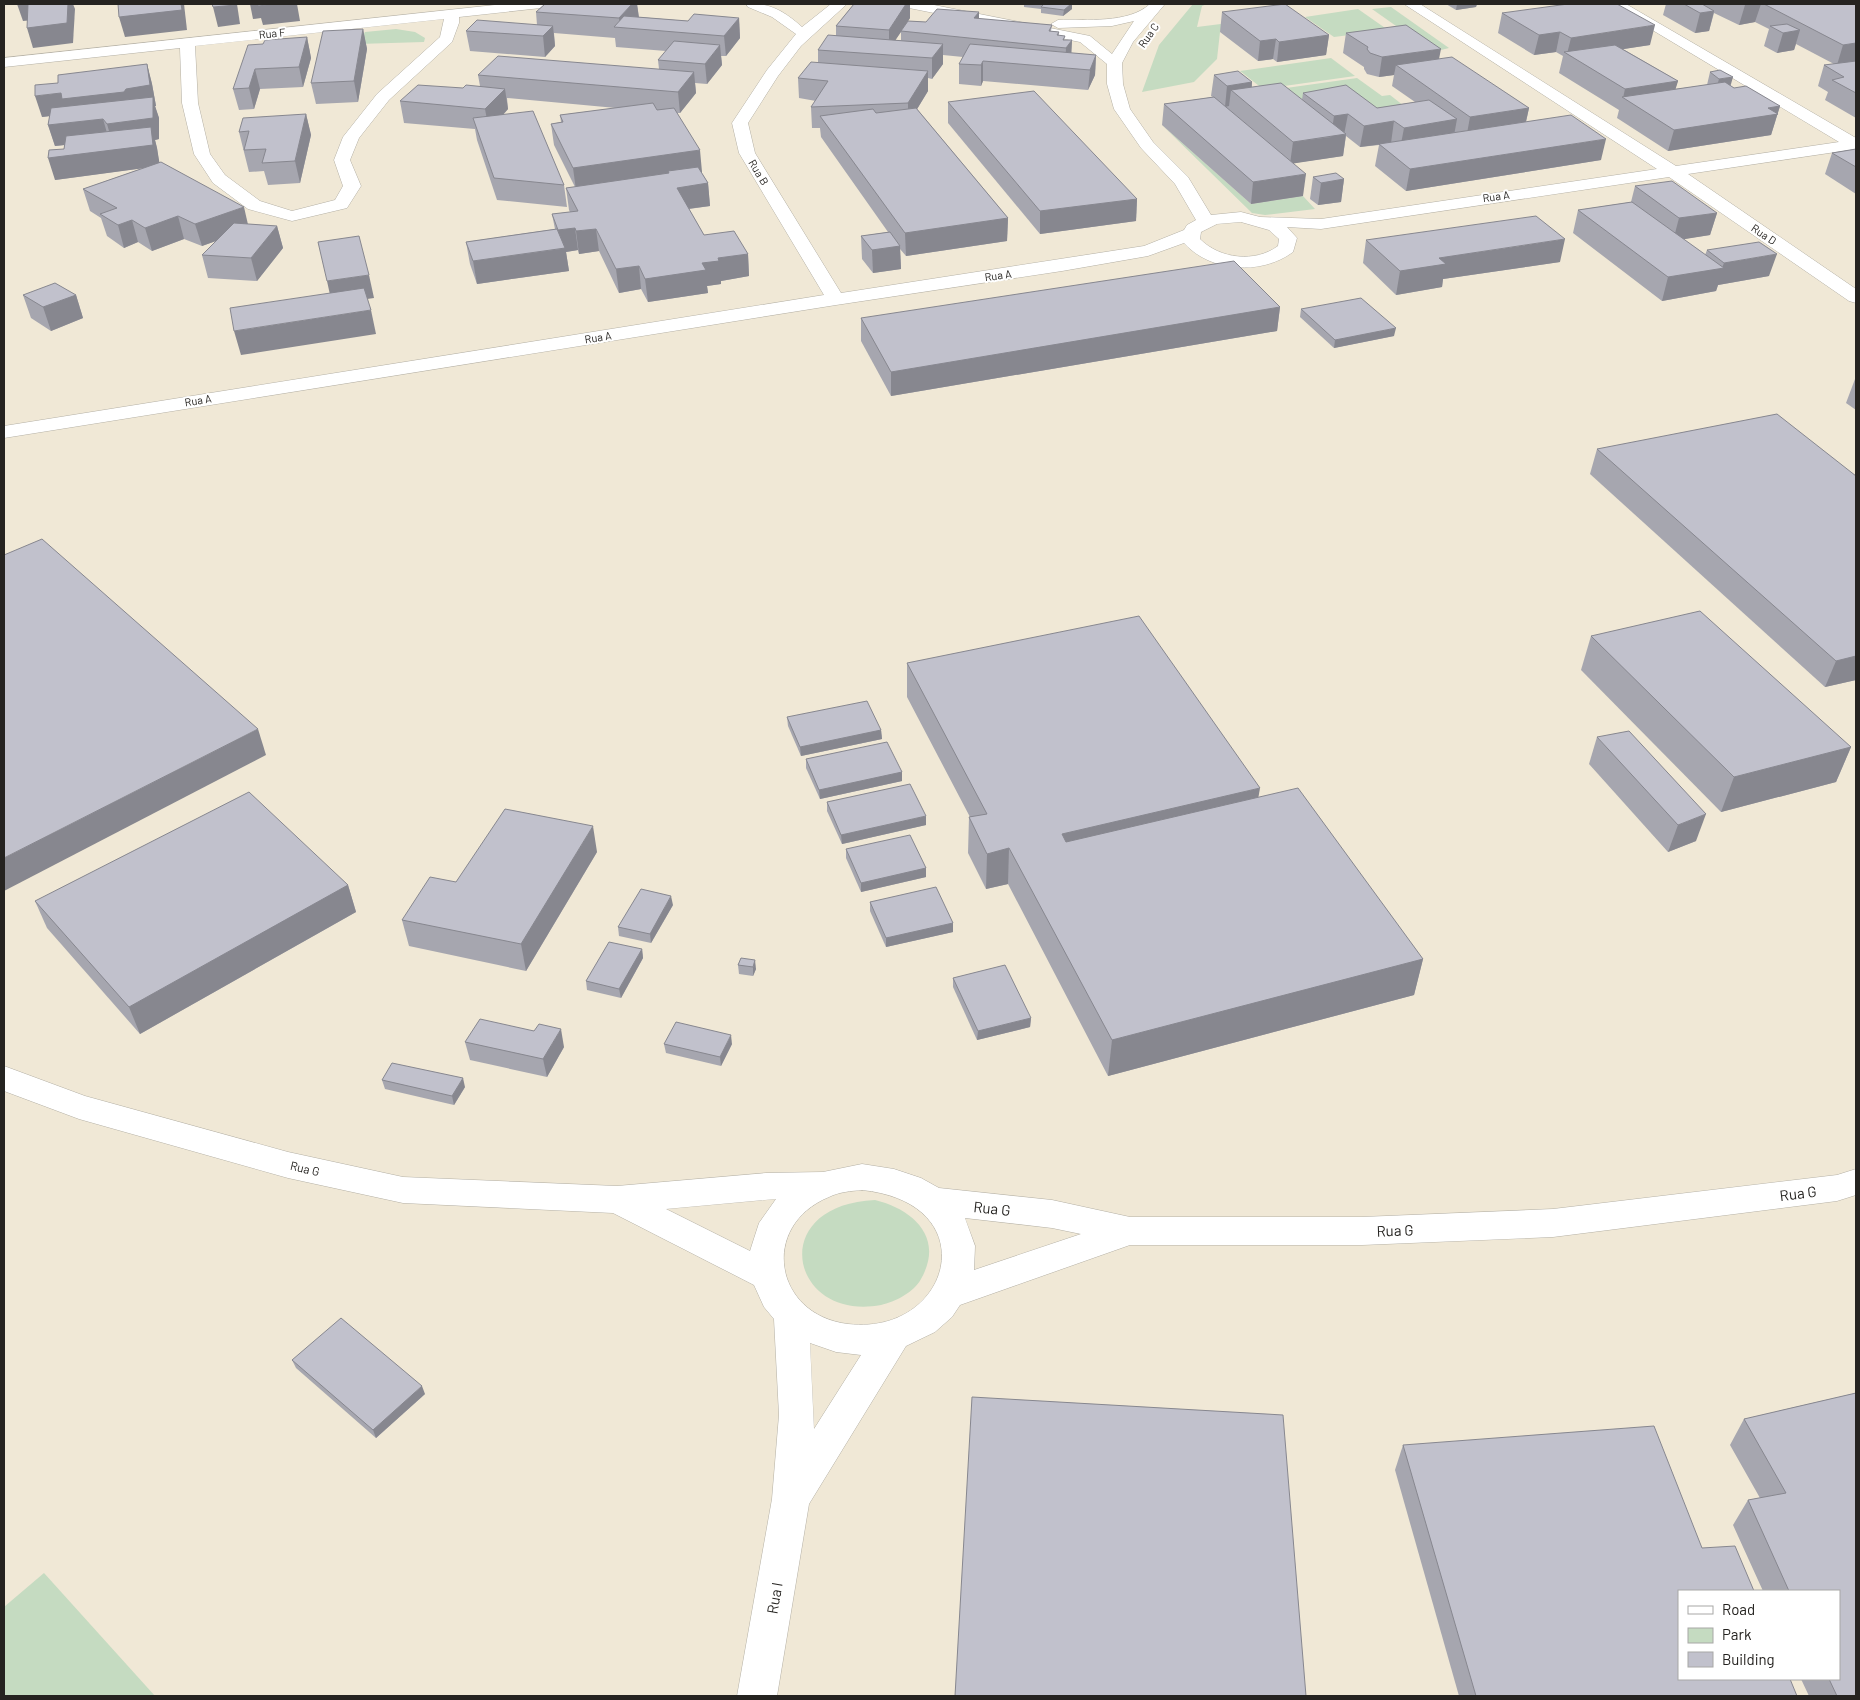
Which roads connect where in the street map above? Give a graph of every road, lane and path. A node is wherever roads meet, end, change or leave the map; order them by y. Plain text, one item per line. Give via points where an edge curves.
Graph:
1 (541, 4) edge
2 (753, 4) edge
3 (840, 4) edge
4 (909, 4) edge
5 (1411, 4) edge
6 (1616, 4) edge
7 (1159, 9) edge
8 (451, 13) junction
9 (802, 14) dead end
10 (994, 20) junction
11 (1055, 24) junction
12 (795, 37) junction
13 (1085, 39) junction
14 (1133, 41) junction
15 (187, 42) junction
16 (1135, 57) dead end
17 (4, 63) edge
18 (1114, 64) junction
19 (1130, 74) dead end
20 (1121, 100) junction
21 (1855, 144) edge
22 (1672, 171) junction
23 (1182, 181) junction
24 (1259, 220) junction
25 (1206, 222) junction
26 (1321, 224) junction
27 (1190, 234) junction
28 (1288, 238) junction
29 (1148, 251) junction
30 (1203, 252) junction
31 (1856, 297) edge
32 (836, 299) junction
33 (4, 432) edge
34 (4, 1078) edge
35 (1856, 1182) edge
36 (823, 1185) junction
37 (617, 1200) junction
38 (933, 1201) junction
39 (1130, 1231) junction
40 (766, 1276) junction
41 (948, 1294) junction
42 (791, 1316) junction
43 (893, 1336) junction
44 (791, 1499) junction
45 (758, 1696) edge

1 - 8 street, Rua F
2 - 12 street via 778,14
3 - 12 street, Rua B
4 - 10 street
5 - 22 street, Rua D
6 - 21 street
7 - 11 street via 1112,22
7 - 14 street, Rua C
7 - 14 street, Rua C
8 - 15 street, Rua F
8 - 15 street via 452,23 447,39 383,97 351,137 342,160 352,186 341,204 292,216 254,205 219,179 202,154 190,103
9 - 12 street, Rua B
10 - 11 street
10 - 13 street
11 - 14 street via 1113,32
12 - 32 street, Rua B via 740,123 747,153
13 - 14 street
13 - 18 street
14 - 16 street, Rua C
14 - 18 street, Rua C
15 - 17 street, Rua F
18 - 20 street via 1115,84
19 - 20 street
20 - 23 street via 1122,109 1147,145
21 - 22 street, Rua A
22 - 26 street, Rua A
22 - 31 street, Rua D
23 - 24 street via 1230,213
23 - 25 street
24 - 25 street via 1228,217
24 - 26 street, Rua A
24 - 28 street via 1275,226
25 - 27 street, Rua A
26 - 28 street, Rua A
27 - 29 street, Rua A
27 - 30 street via 1191,240
28 - 30 street via 1289,245 1284,251 1261,260 1228,260
29 - 30 street
29 - 32 street, Rua A
32 - 33 street, Rua A
34 - 37 street, Rua G via 79,1107 288,1165 403,1190
35 - 39 street, Rua G via 1836,1188 1554,1223 1362,1231
36 - 37 street, Rua G via 766,1186
36 - 38 street via 862,1177 882,1178 908,1185
36 - 40 street via 805,1193 780,1217 767,1244
37 - 40 street
38 - 39 street, Rua G via 1052,1214
38 - 41 street via 952,1226 958,1244 956,1279
39 - 41 street
40 - 42 street via 780,1304
41 - 43 street via 927,1318
42 - 43 street via 820,1333 852,1340
42 - 44 street, Rua I via 797,1415
43 - 44 street
44 - 45 street, Rua I

